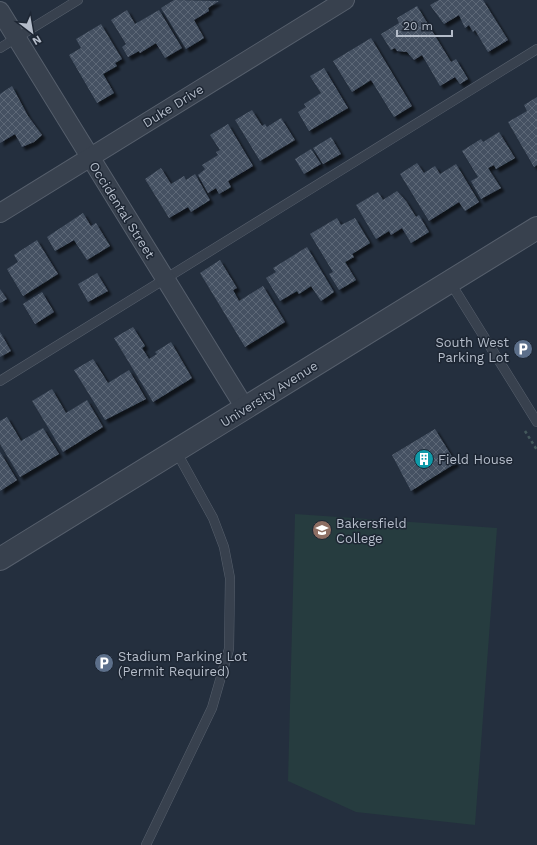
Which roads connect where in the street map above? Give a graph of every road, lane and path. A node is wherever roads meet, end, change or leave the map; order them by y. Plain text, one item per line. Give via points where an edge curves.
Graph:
1 (78, 0) edge
2 (345, 0) edge
3 (0, 11) edge
4 (16, 38) junction
5 (0, 48) edge
6 (537, 49) edge
7 (90, 158) junction
8 (0, 213) edge
9 (537, 228) edge
10 (165, 279) junction
11 (450, 282) junction
12 (0, 381) edge
13 (245, 408) junction
14 (537, 422) edge
15 (176, 450) junction
16 (0, 559) edge
17 (146, 845) edge

1 - 4 lane
2 - 7 street, Duke Drive
3 - 4 street, Occidental Street
4 - 5 lane
4 - 7 street, Occidental Street
6 - 10 lane
7 - 8 street, Duke Drive
7 - 10 street, Occidental Street
9 - 11 street, University Avenue
10 - 12 lane
10 - 13 street, Occidental Street
11 - 13 street, University Avenue
11 - 14 lane
13 - 15 street, University Avenue
15 - 16 street, University Avenue
15 - 17 lane via 213,518 224,546 230,578 229,649 212,708

